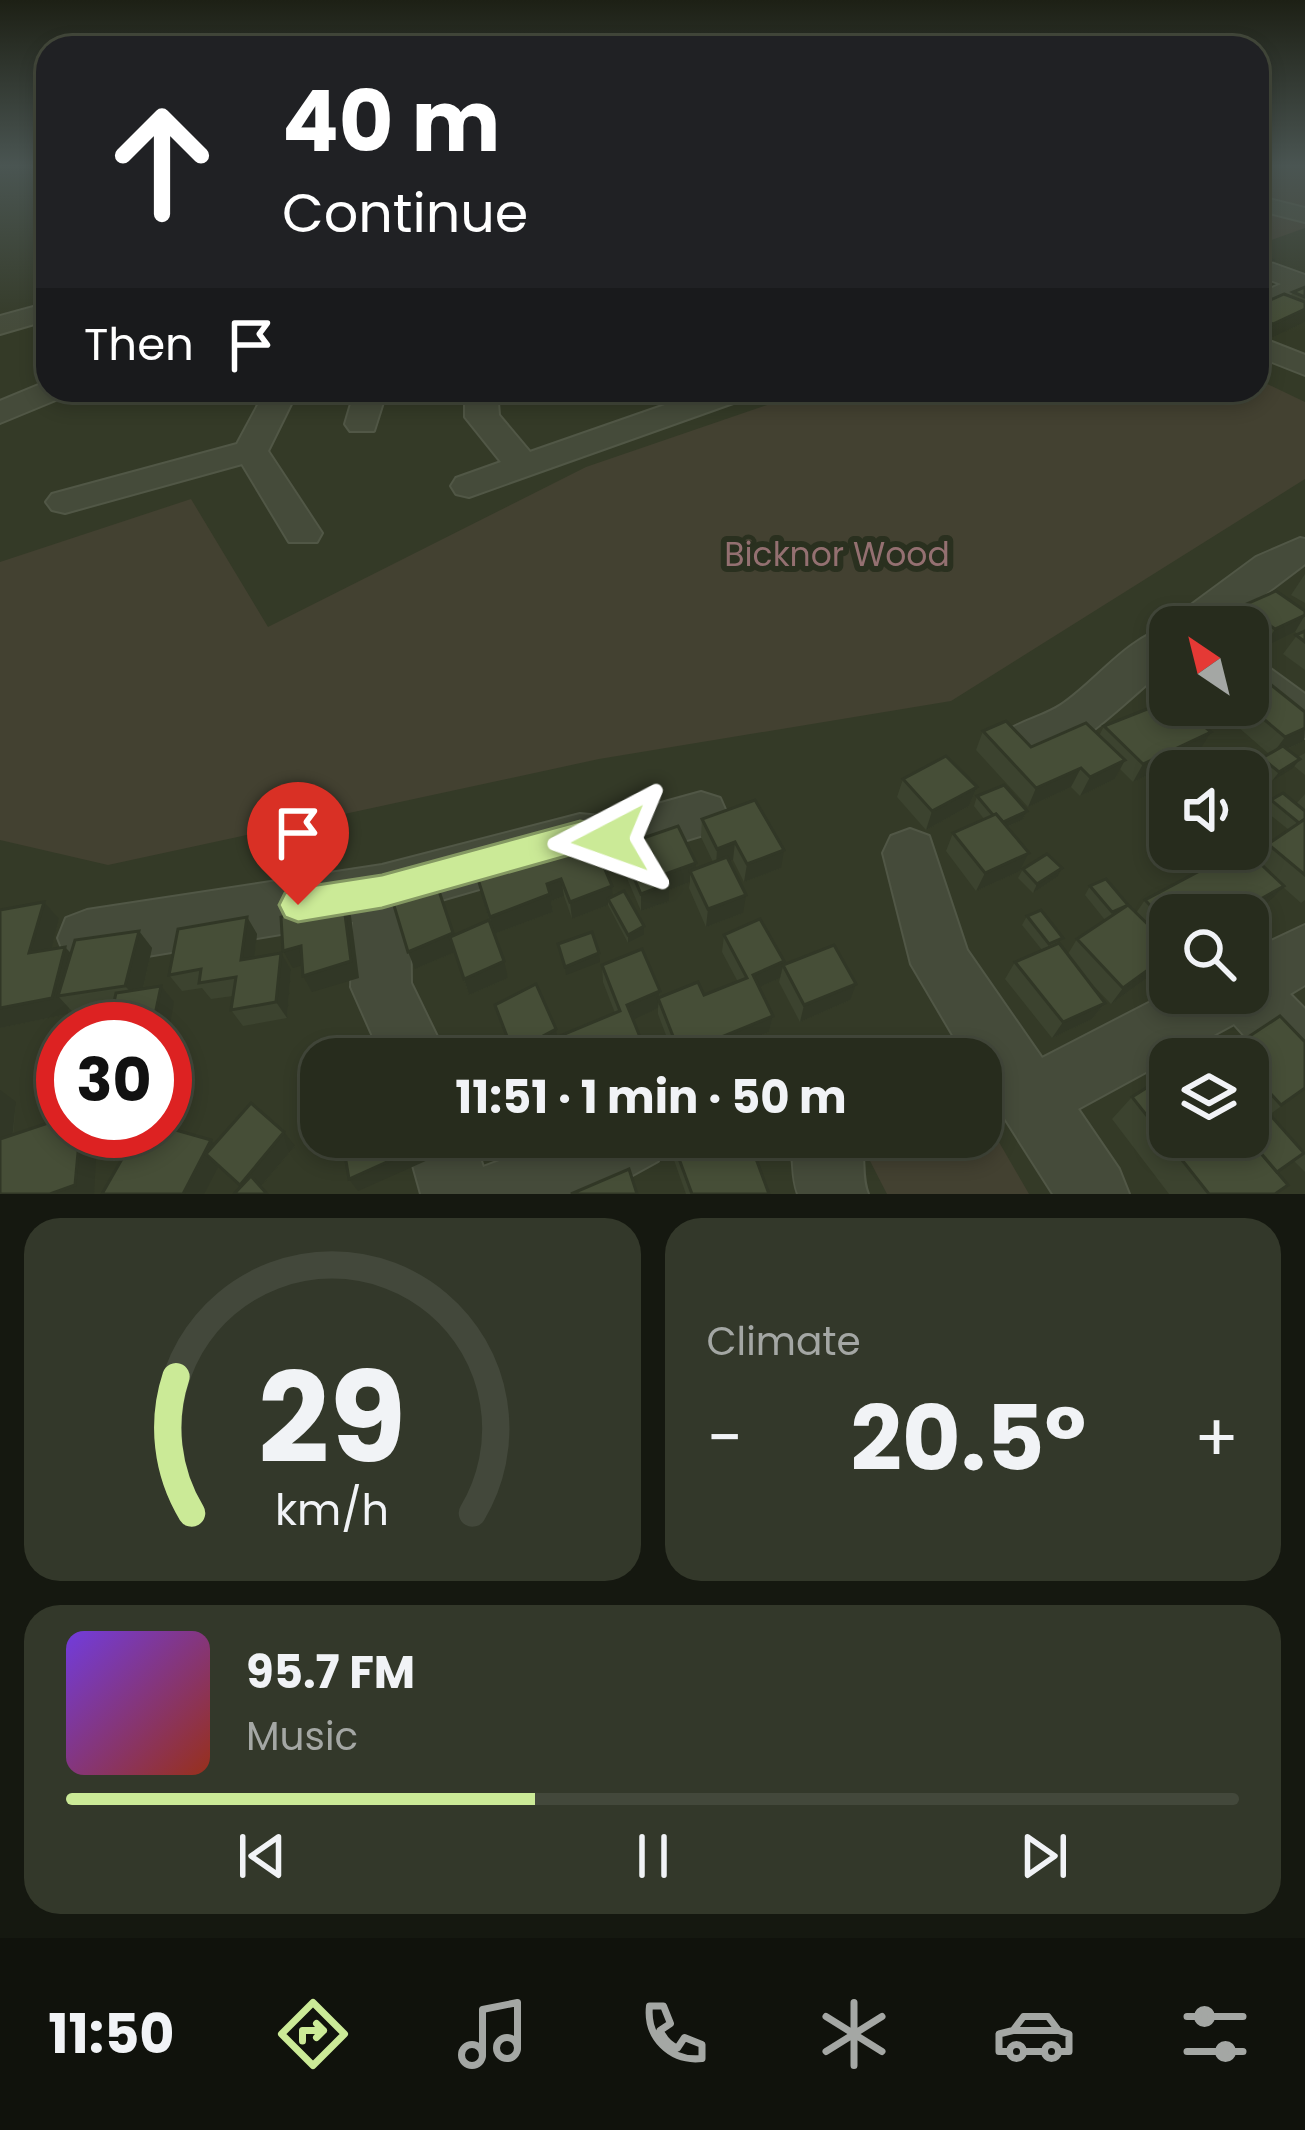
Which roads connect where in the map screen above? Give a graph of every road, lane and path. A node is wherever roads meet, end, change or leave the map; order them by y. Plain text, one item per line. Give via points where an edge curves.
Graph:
1 (1269, 271) edge
2 (1304, 284) edge
3 (1269, 299) edge
4 (36, 314) edge
5 (0, 325) edge
6 (1269, 351) edge
7 (1305, 366) edge
8 (36, 397) edge
9 (276, 402) edge
10 (368, 402) edge
11 (481, 402) edge
12 (705, 402) edge
13 (0, 413) edge
14 (362, 424) dead end
15 (251, 451) junction
16 (523, 466) junction
17 (469, 486) dead end
18 (65, 502) dead end
19 (303, 533) dead end
20 (1300, 551) dead end
21 (1219, 606) edge
22 (1149, 657) edge
23 (1269, 692) edge
24 (1305, 719) edge
25 (1014, 750) edge
26 (700, 814) edge
27 (910, 853) dead end
28 (382, 891) junction
29 (87, 938) edge
30 (1305, 953) edge
31 (1269, 973) edge
32 (1181, 1014) edge
33 (1267, 1014) edge
34 (406, 1038) edge
35 (1305, 1055) edge
36 (1019, 1082) junction
37 (445, 1158) edge
38 (594, 1158) edge
39 (831, 1158) edge
40 (456, 1194) edge
41 (504, 1194) edge
42 (833, 1194) edge
43 (1094, 1194) edge

1 - 2 street
2 - 3 street
4 - 5 street
6 - 7 street
8 - 13 street
9 - 15 street
10 - 14 street
11 - 16 street via 482,416
12 - 16 street
15 - 18 street
15 - 19 street
16 - 17 street
20 - 21 street
22 - 25 street via 1078,718
23 - 24 street
26 - 28 street via 610,840 580,836
27 - 36 street via 940,964
28 - 29 street
28 - 34 street via 381,987
30 - 31 street
32 - 36 street
33 - 35 street
36 - 43 street
37 - 40 street
38 - 41 street
39 - 42 street

